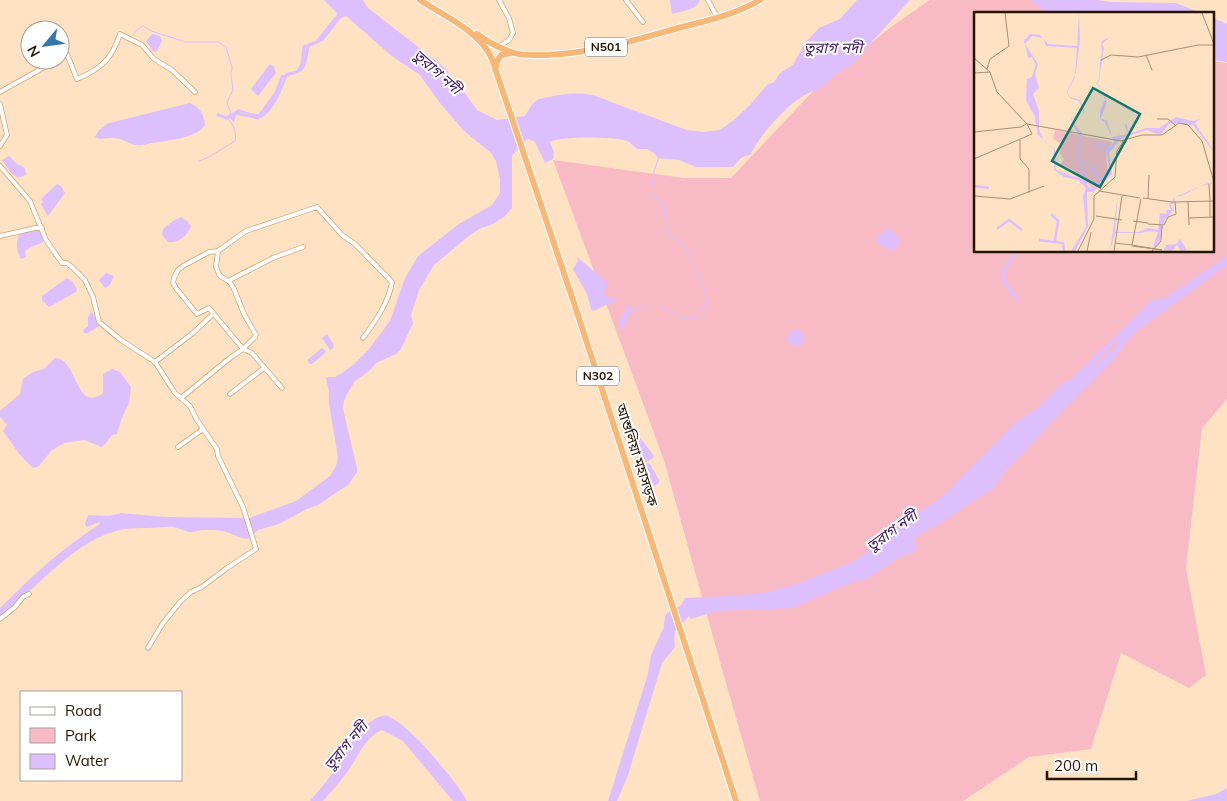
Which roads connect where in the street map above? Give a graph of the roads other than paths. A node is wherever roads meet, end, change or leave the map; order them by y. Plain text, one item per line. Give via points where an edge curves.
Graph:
1 (420, 0) edge
2 (499, 0) edge
3 (626, 0) edge
4 (708, 0) edge
5 (760, 0) edge
6 (429, 2) edge
7 (717, 17) junction
8 (454, 22) junction
9 (643, 22) dead end
10 (498, 47) junction
11 (515, 54) junction
12 (70, 62) edge
13 (38, 70) edge
14 (496, 72) junction
15 (0, 92) edge
16 (195, 92) dead end
17 (0, 104) edge
18 (0, 146) edge
19 (0, 166) edge
20 (42, 228) junction
21 (0, 236) edge
22 (302, 247) dead end
23 (218, 251) junction
24 (230, 282) junction
25 (213, 314) junction
26 (363, 338) dead end
27 (244, 349) junction
28 (155, 362) junction
29 (264, 368) junction
30 (282, 388) dead end
31 (230, 394) dead end
32 (181, 398) junction
33 (203, 429) junction
34 (178, 447) dead end
35 (29, 594) dead end
36 (0, 619) edge
37 (148, 648) dead end
38 (736, 801) edge

1 - 6 highway, N302
2 - 10 street via 513,34
3 - 9 street
4 - 7 street
5 - 7 highway, N501
6 - 8 highway, N302
7 - 11 highway, N501 via 610,47 557,54
8 - 10 highway, N501
8 - 14 highway, আশুলিয়া মহাসড়ক / N302 via 489,52
10 - 11 highway, N501
11 - 14 highway via 501,55 496,62
12 - 16 street via 77,79 98,70 116,46 120,34 142,45 154,59 172,70
13 - 15 street
14 - 38 highway, আশুলিয়া মহাসড়ক / N302
17 - 18 street via 7,135
19 - 20 street via 30,201
20 - 21 street
20 - 28 street via 62,263 67,263 85,280 99,322
22 - 24 street via 244,272
23 - 24 street via 216,267 220,276
23 - 25 street via 209,252 183,266 173,282 197,314 209,308
23 - 26 street via 246,231 317,206 342,235 392,282 380,313
24 - 27 street via 256,335
25 - 27 street
25 - 28 street
27 - 29 street
27 - 32 street
28 - 32 street
29 - 30 street
29 - 31 street
32 - 33 street via 190,406
33 - 34 street
33 - 37 street via 217,449 239,496 256,549 191,592 163,623
35 - 36 street

